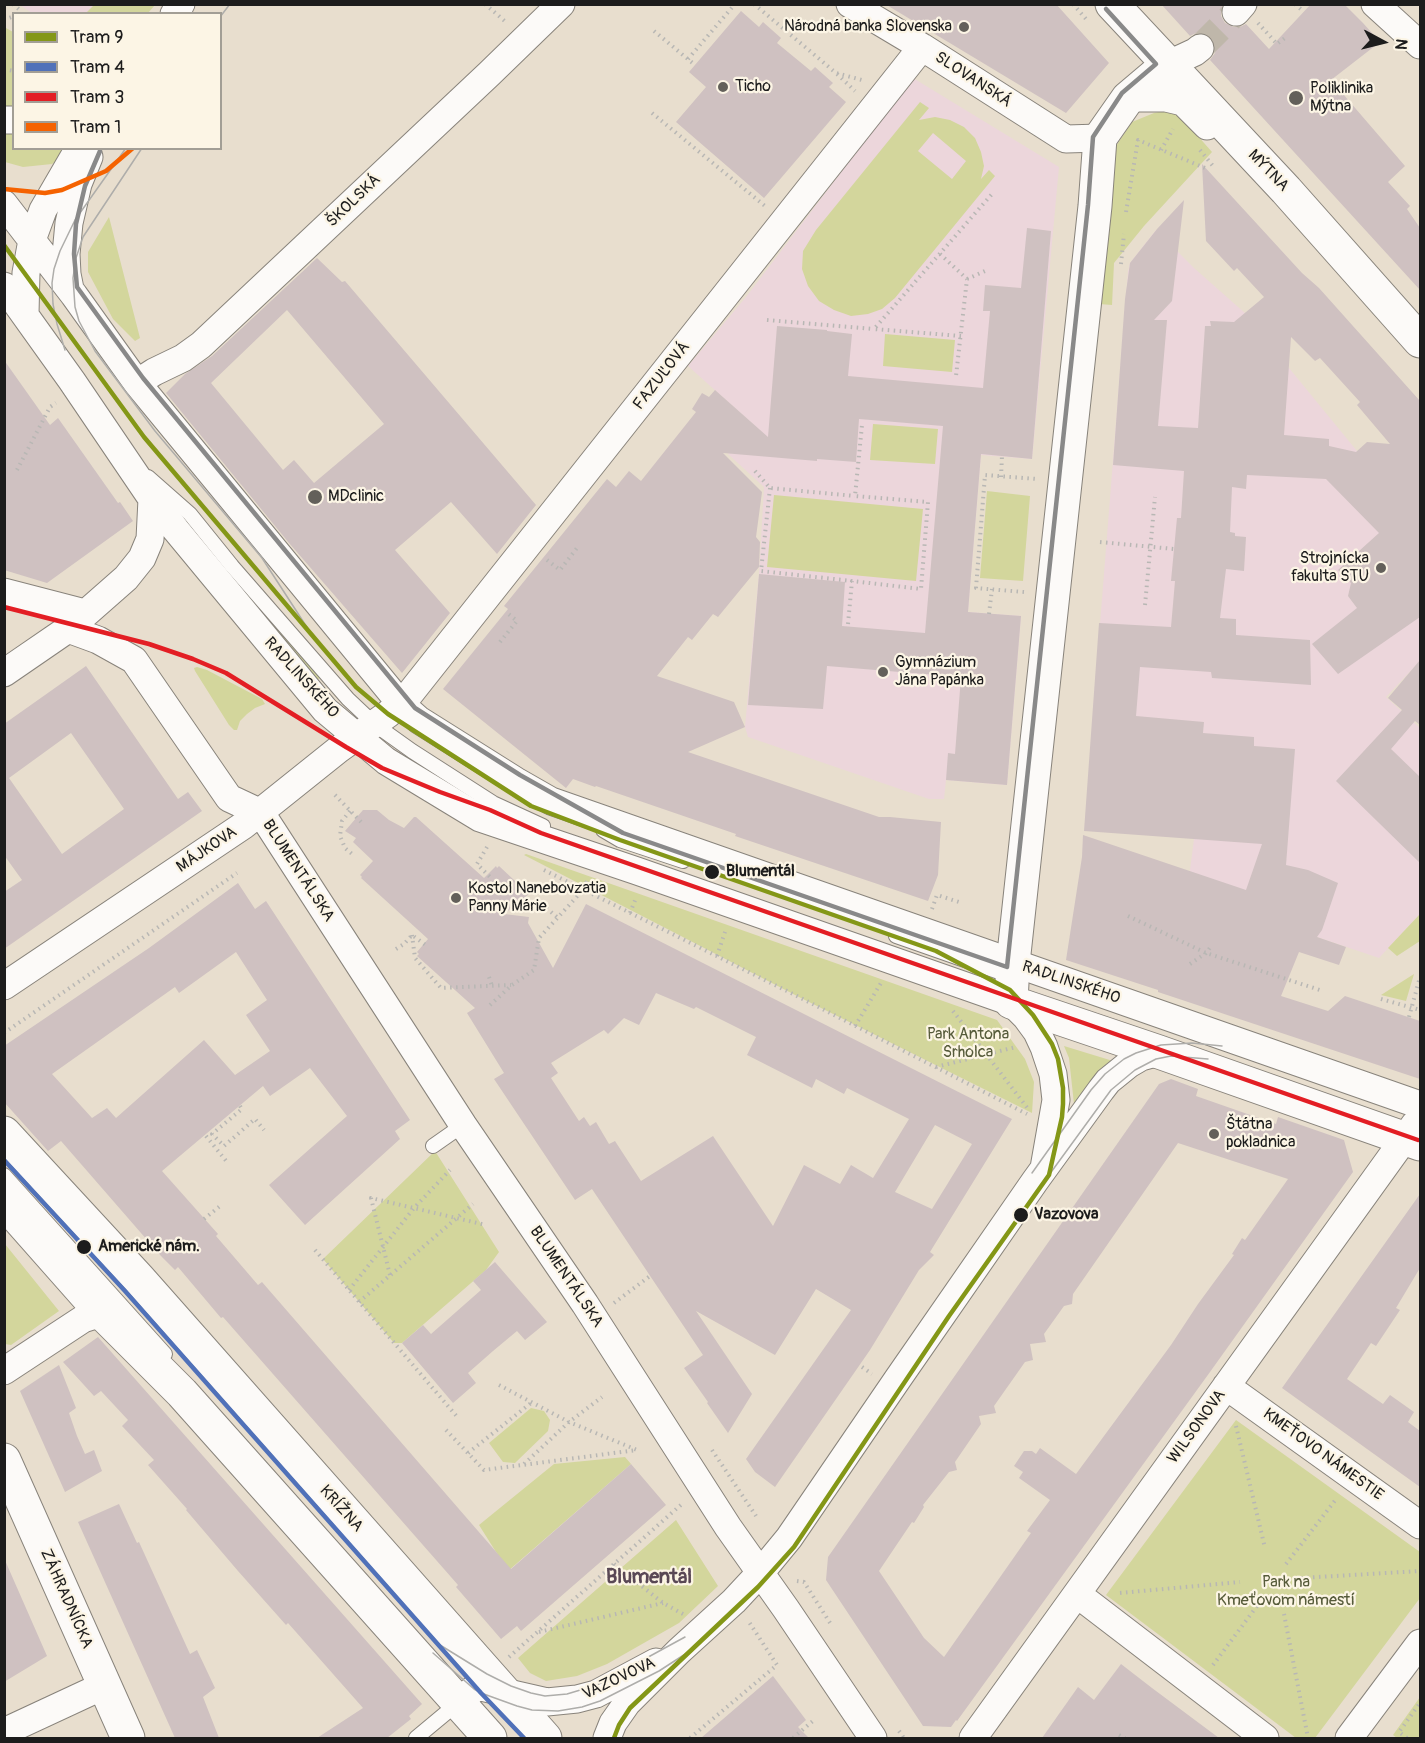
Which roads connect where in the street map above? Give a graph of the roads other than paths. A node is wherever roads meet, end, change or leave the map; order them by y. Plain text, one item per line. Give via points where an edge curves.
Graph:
1 (561, 4) edge
2 (850, 4) edge
3 (1112, 4) edge
4 (1375, 4) edge
5 (1420, 45) edge
6 (922, 47) junction
7 (1200, 48) tunnel mouth
8 (1167, 64) junction
9 (1128, 98) junction
10 (1100, 138) junction
11 (78, 150) edge
12 (92, 150) edge
13 (1286, 190) junction
14 (4, 204) edge
15 (32, 240) junction
16 (4, 286) edge
17 (70, 290) junction
18 (25, 314) junction
19 (1420, 339) edge
20 (137, 383) junction
21 (122, 453) junction
22 (152, 499) junction
23 (4, 592) edge
24 (77, 621) junction
25 (4, 673) edge
26 (401, 704) junction
27 (366, 729) junction
28 (551, 801) junction
29 (252, 819) junction
30 (1005, 983) junction
31 (4, 986) edge
32 (1159, 1052) junction
33 (1420, 1105) edge
34 (463, 1125) junction
35 (4, 1133) edge
36 (1415, 1133) edge
37 (433, 1146) dead end
38 (1044, 1168) junction
39 (4, 1175) edge
40 (4, 1203) edge
41 (102, 1313) junction
42 (4, 1371) edge
43 (1226, 1386) junction
44 (182, 1393) junction
45 (4, 1460) edge
46 (1420, 1525) edge
47 (761, 1572) junction
48 (1077, 1594) junction
49 (1420, 1643) edge
50 (679, 1651) junction
51 (105, 1685) junction
52 (501, 1691) junction
53 (450, 1711) junction
54 (4, 1732) edge
55 (128, 1738) edge
56 (416, 1738) edge
57 (490, 1738) edge
58 (545, 1738) edge
59 (607, 1738) edge
60 (873, 1738) edge
61 (974, 1738) edge
62 (1265, 1738) edge
63 (1348, 1738) edge

1 - 20 street, ŠKOLSKÁ via 201,345
2 - 6 street, SLOVANSKÁ
3 - 8 street, MÝTNA
4 - 5 street
6 - 10 street, SLOVANSKÁ via 1066,139
6 - 26 street, FAZUĽOVÁ
7 - 8 street
8 - 9 street
8 - 13 street, MÝTNA
9 - 10 street
9 - 13 street via 1183,102 1255,175
10 - 30 street
11 - 15 street
12 - 17 street via 78,184 69,223 66,254
13 - 19 street, MÝTNA
14 - 15 street, RADLINSKÉHO
15 - 17 street, RADLINSKÉHO
15 - 18 street
16 - 18 street, RADLINSKÉHO
17 - 20 street, RADLINSKÉHO
18 - 21 street, RADLINSKÉHO
20 - 26 street, RADLINSKÉHO
21 - 22 street, RADLINSKÉHO
21 - 27 lane, RADLINSKÉHO via 190,514 348,699
22 - 24 street via 150,539 142,558 126,578
22 - 27 street, RADLINSKÉHO via 325,710
23 - 24 street
24 - 25 street
24 - 29 street via 98,640 134,660 229,798
26 - 27 street, MÁJKOVA
26 - 28 street, RADLINSKÉHO via 419,720
27 - 29 street, MÁJKOVA
27 - 30 street, RADLINSKÉHO via 386,761 480,818 638,871
28 - 30 street, RADLINSKÉHO
28 - 30 lane, RADLINSKÉHO via 620,840
29 - 31 street, MÁJKOVA
29 - 34 street, BLUMENTÁLSKA via 281,844
30 - 32 street, RADLINSKÉHO
30 - 33 street, RADLINSKÉHO
30 - 38 street, VAZOVOVA via 1037,1032 1054,1080 1056,1100
32 - 36 street, RADLINSKÉHO
32 - 38 street, VAZOVOVA via 1129,1064 1108,1081
34 - 37 lane
34 - 47 street, BLUMENTÁLSKA
35 - 52 street, KRÍŽNA via 139,1279
36 - 43 street, WILSONOVA
38 - 47 street, VAZOVOVA via 789,1538
39 - 44 lane via 177,1367
40 - 41 street
41 - 42 street via 82,1320
41 - 44 street
43 - 46 street, KMEŤOVO NÁMESTIE
43 - 48 street, WILSONOVA
44 - 53 street
45 - 51 street, ZÁHRADNÍCKA
47 - 50 street, VAZOVOVA
47 - 60 street, BLUMENTÁLSKA
48 - 61 street, WILSONOVA
48 - 62 street
49 - 63 street
50 - 52 street, VAZOVOVA via 596,1694 578,1699 547,1702
50 - 59 street, VAZOVOVA via 627,1703
51 - 54 street
51 - 55 street, ZÁHRADNÍCKA
52 - 53 street, VAZOVOVA via 477,1686
52 - 58 street, KRÍŽNA
53 - 56 lane
53 - 57 street

